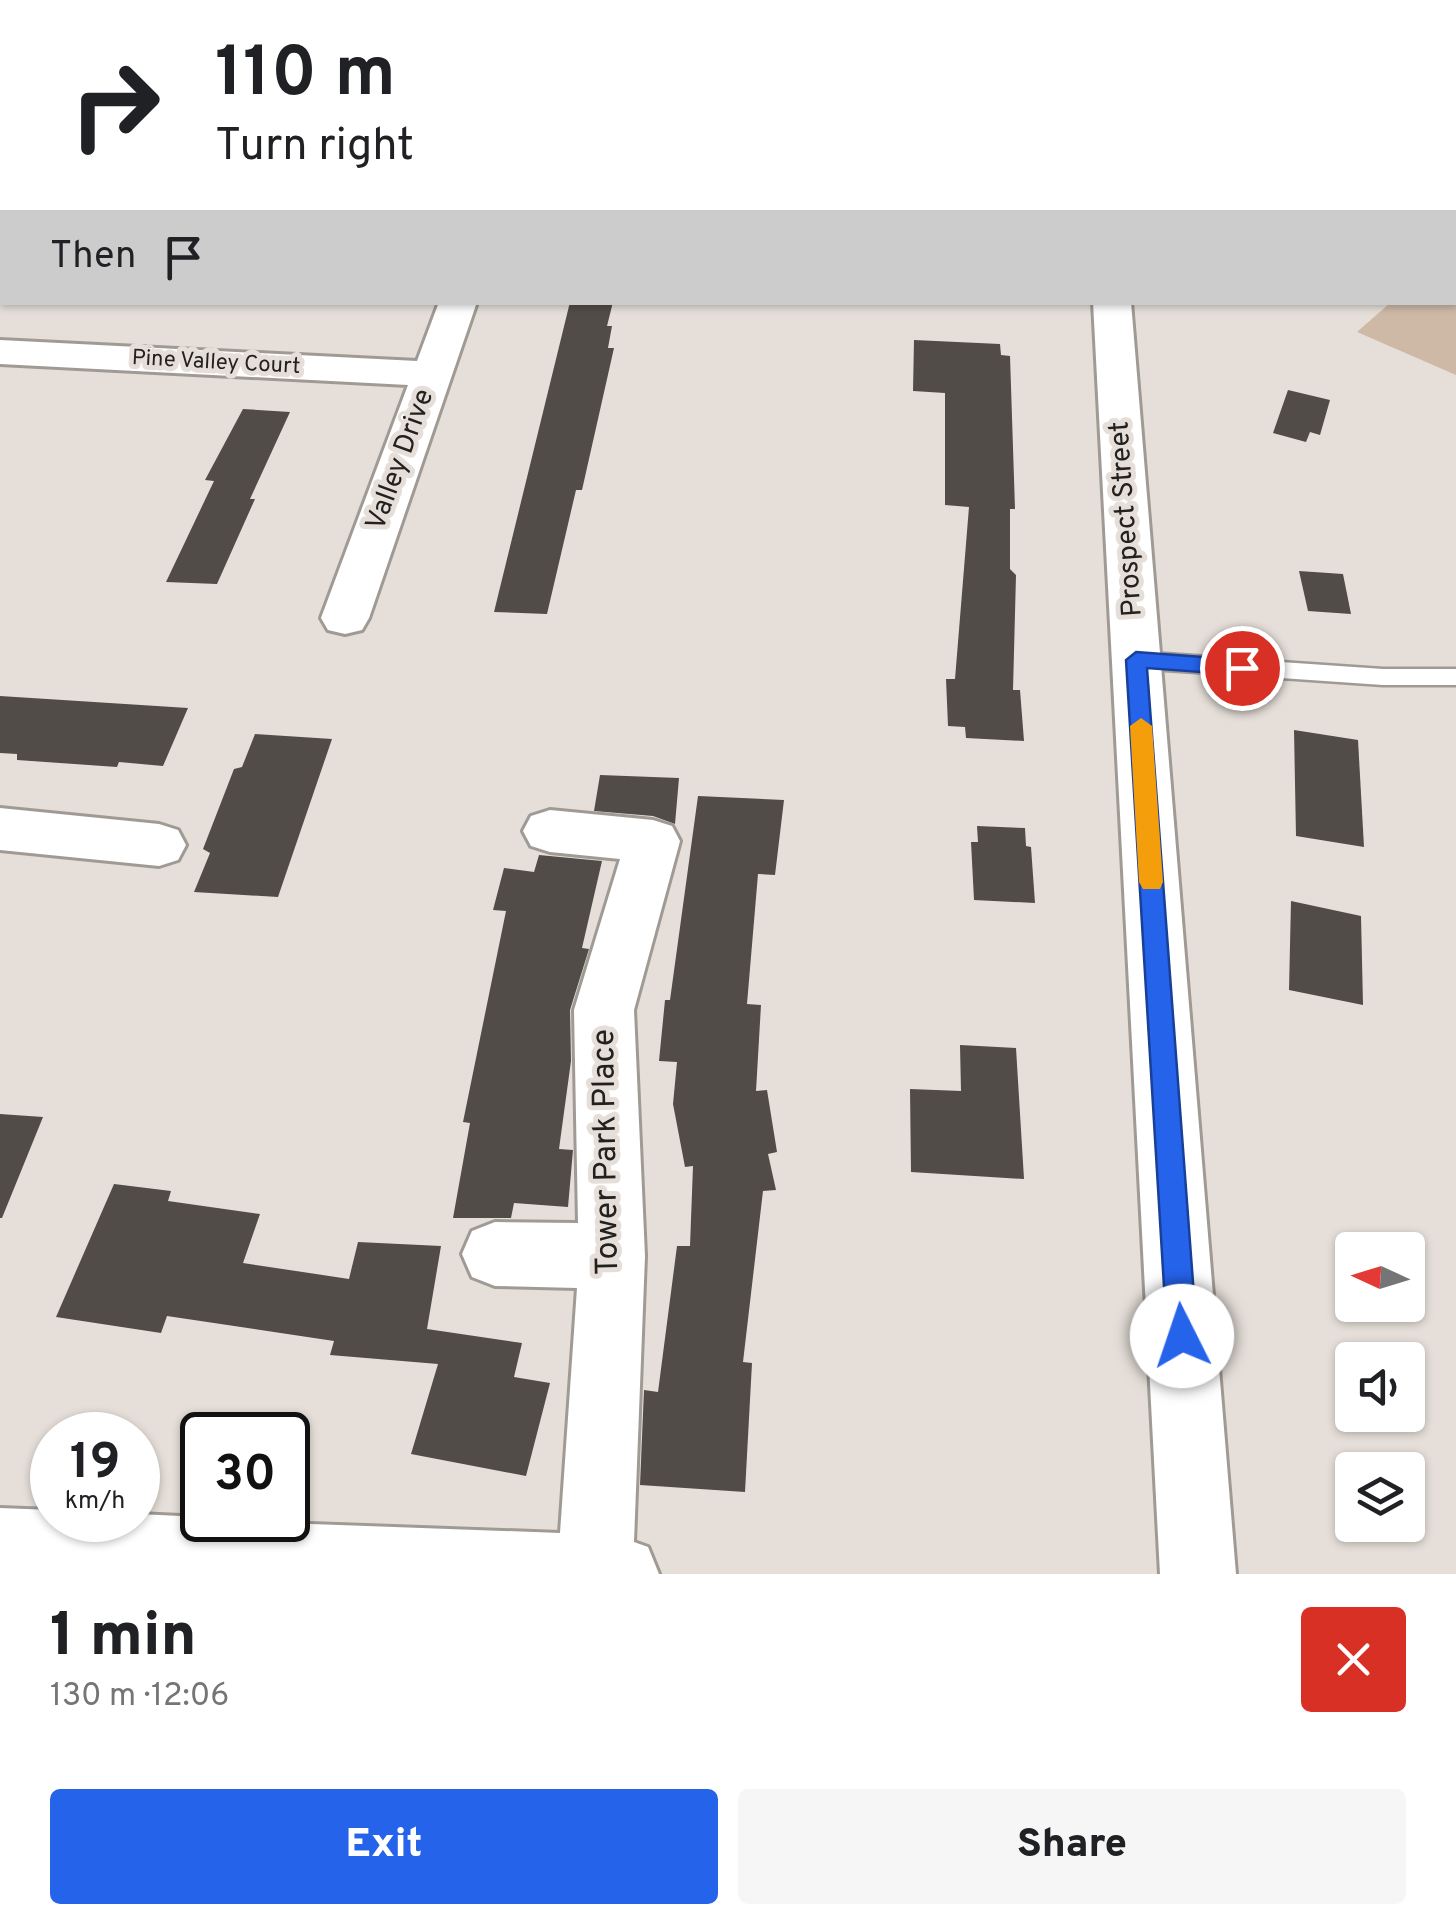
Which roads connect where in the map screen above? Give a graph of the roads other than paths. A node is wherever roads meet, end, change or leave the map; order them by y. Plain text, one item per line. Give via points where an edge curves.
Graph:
1 (457, 305) edge
2 (1112, 305) edge
3 (0, 352) edge
4 (432, 374) junction
5 (345, 618) dead end
6 (1136, 660) junction
7 (1456, 677) edge
8 (0, 829) edge
9 (550, 831) dead end
10 (159, 845) dead end
11 (495, 1254) dead end
12 (612, 1256) junction
13 (0, 1545) edge
14 (604, 1573) edge
15 (1198, 1574) edge

1 - 4 street, Valley Drive
2 - 6 street, Prospect Street
3 - 4 street, Pine Valley Court
4 - 5 street, Valley Drive
6 - 7 lane
6 - 15 street, Prospect Street
8 - 10 street
9 - 12 street, Tower Park Place via 653,841 604,1010
11 - 12 street
12 - 14 street, Tower Park Place
13 - 14 street

